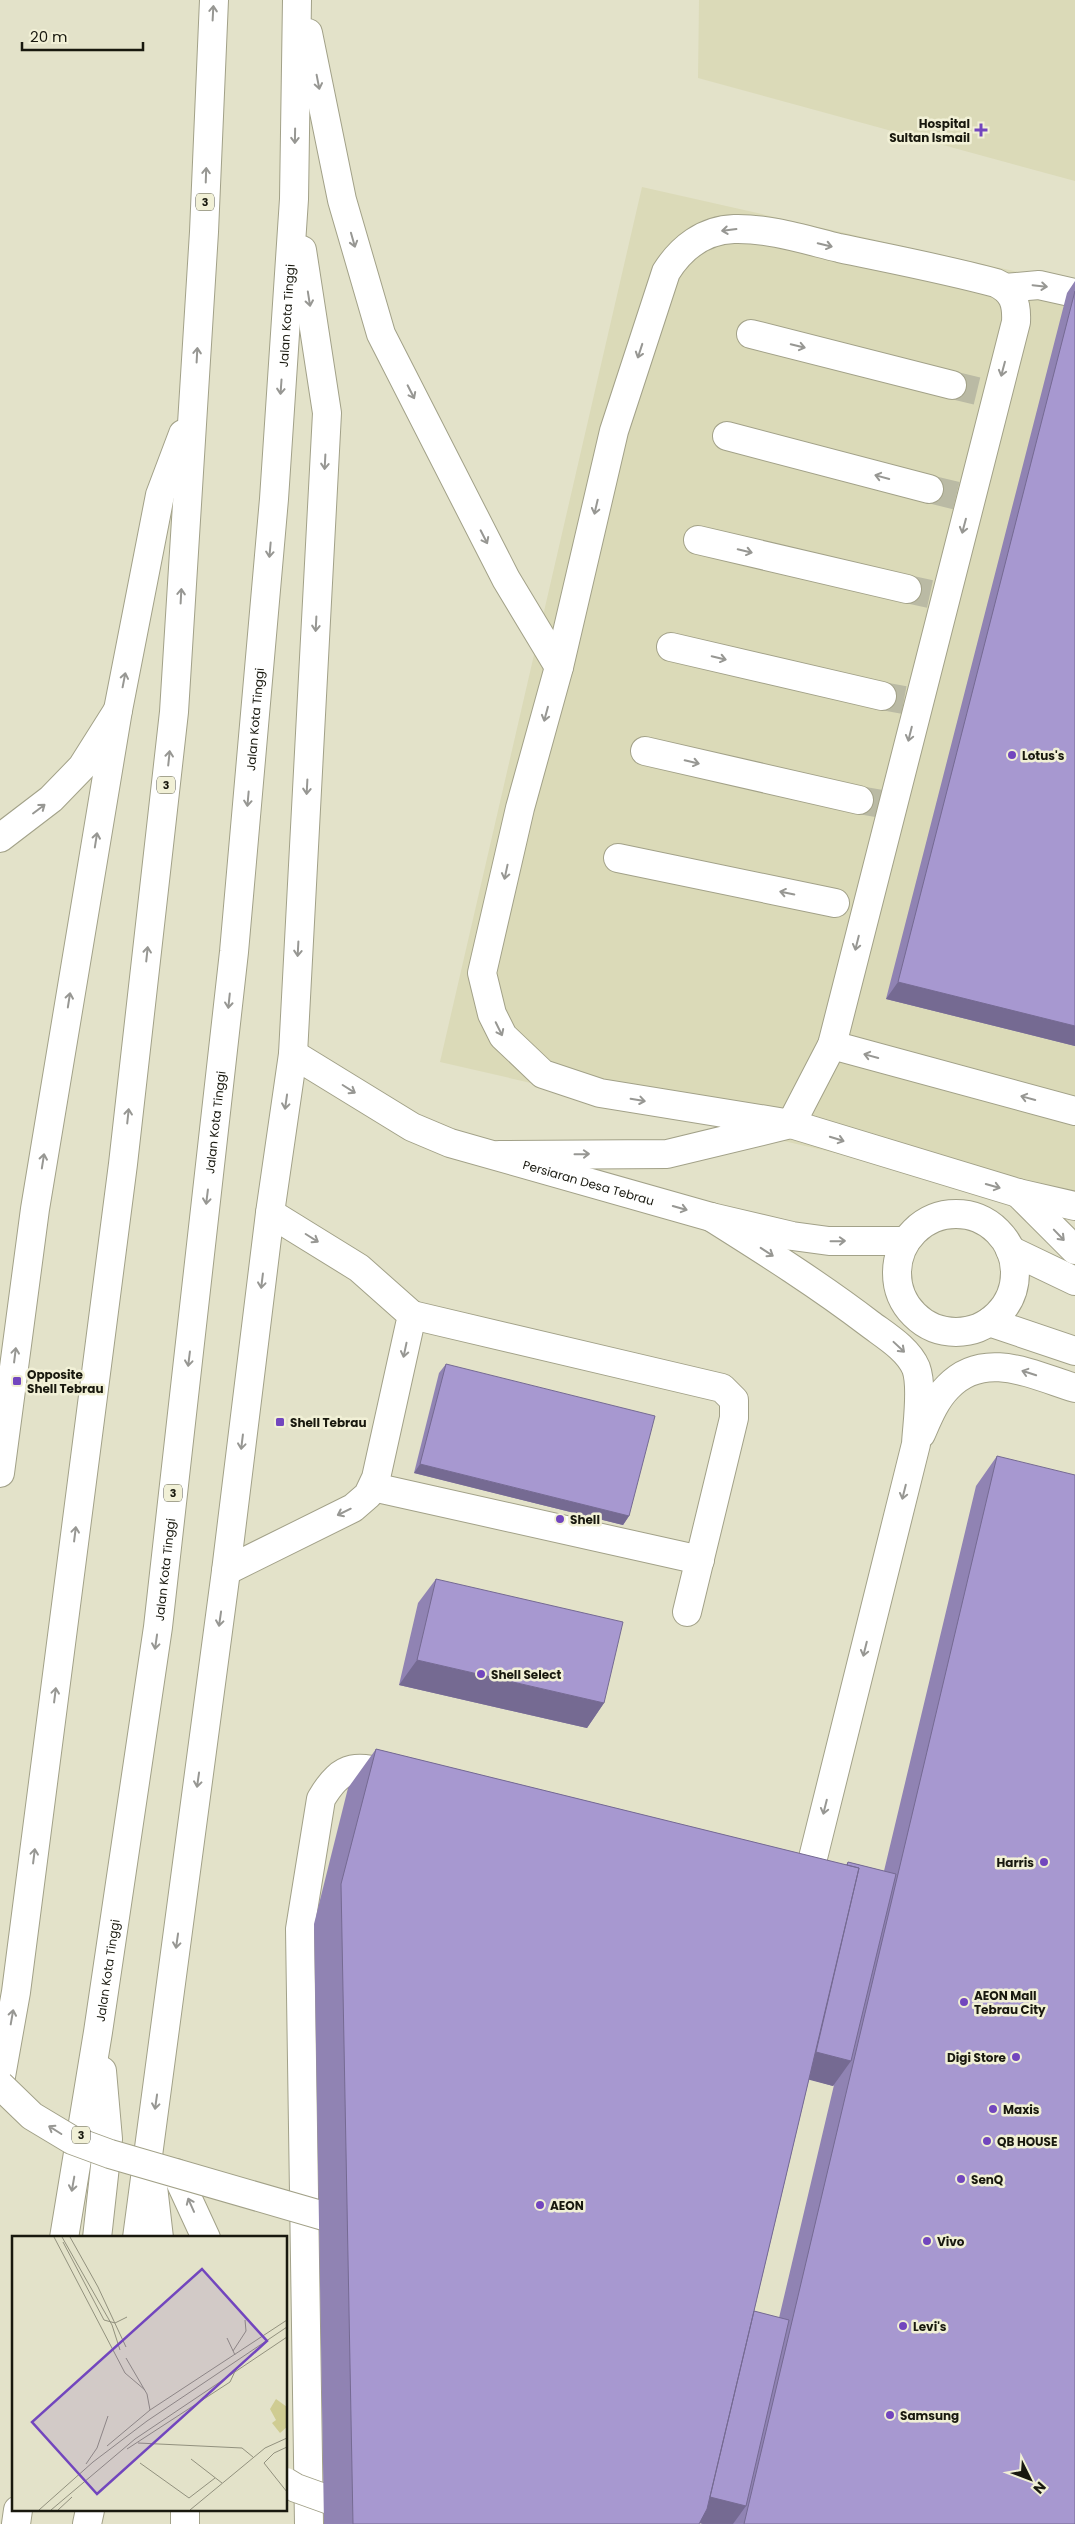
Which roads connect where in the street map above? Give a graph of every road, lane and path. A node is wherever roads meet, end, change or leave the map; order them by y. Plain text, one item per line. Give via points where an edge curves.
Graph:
1 (214, 0) edge
2 (299, 0) edge
3 (294, 199) junction
4 (1005, 288) junction
5 (1075, 293) edge
6 (751, 334) dead end
7 (975, 390) junction
8 (194, 404) junction
9 (727, 436) dead end
10 (929, 489) tunnel mouth
11 (698, 540) dead end
12 (928, 593) junction
13 (671, 647) dead end
14 (559, 667) junction
15 (902, 699) junction
16 (118, 710) junction
17 (645, 751) dead end
18 (878, 803) junction
19 (0, 838) edge
20 (618, 858) dead end
21 (853, 907) junction
22 (832, 1045) junction
23 (293, 1054) junction
24 (1075, 1111) edge
25 (791, 1124) junction
26 (498, 1155) junction
27 (957, 1175) junction
28 (1018, 1193) junction
29 (1075, 1206) edge
30 (270, 1213) junction
31 (711, 1217) junction
32 (934, 1218) junction
33 (987, 1222) junction
34 (906, 1241) junction
35 (1010, 1250) junction
36 (1075, 1250) edge
37 (1075, 1281) edge
38 (412, 1316) junction
39 (989, 1322) junction
40 (1075, 1351) edge
41 (1075, 1388) edge
42 (916, 1444) junction
43 (0, 1473) edge
44 (373, 1487) junction
45 (700, 1560) junction
46 (226, 1570) junction
47 (687, 1612) dead end
48 (423, 1783) edge
49 (796, 1921) edge
50 (98, 2032) junction
51 (0, 2084) edge
52 (149, 2153) junction
53 (176, 2173) junction
54 (324, 2216) dead end
55 (64, 2236) edge
56 (96, 2236) edge
57 (137, 2236) edge
58 (159, 2236) edge
59 (205, 2236) edge
60 (288, 2483) edge
61 (335, 2502) dead end
62 (309, 2524) edge

8 -> 1 main road, 3
2 -> 3 main road, Jalan Kota Tinggi / 3
2 -> 14 main road via 342,200 381,334 506,579
3 -> 23 main road via 327,413
3 -> 50 main road, Jalan Kota Tinggi / 3 via 274,500 215,1135 158,1627
4 -> 5 main road via 1039,285
4 -> 7 main road via 1015,302 1016,322
4 - 14 main road via 778,234 733,229 709,234 688,245 666,272 614,431
6 -> 7 main road
7 -> 12 main road
16 -> 8 main road via 160,495
51 -> 8 main road, 3 via 16,1992 123,1164 174,712
10 -> 9 main road
11 -> 12 main road
12 - 15 main road
13 -> 15 main road
14 -> 25 main road via 520,808 482,973 492,1014 503,1036 543,1074 600,1093
15 -> 18 main road
19 -> 16 main road via 51,799 82,767
43 -> 16 main road via 35,1209
17 -> 18 main road
18 - 21 main road
21 -> 20 main road
21 -> 22 main road
24 -> 22 main road
22 - 25 main road
23 -> 26 main road, Persiaran Desa Tebrau via 412,1127 450,1143
23 -> 30 main road
26 -> 25 main road via 667,1154
25 -> 27 main road
26 -> 31 main road, Persiaran Desa Tebrau
27 -> 28 main road
27 - 32 main road
27 - 33 main road
28 - 29 main road
28 -> 36 main road
30 -> 38 main road via 359,1268
30 -> 46 main road
31 -> 34 main road, Persiaran Desa Tebrau via 810,1239
31 -> 42 main road via 821,1288 908,1355 919,1378
32 - 33 main road via 961,1214
32 - 34 main road
33 - 35 main road via 1001,1234
34 - 39 main road via 899,1256 898,1288 904,1304 914,1316 943,1331 975,1329
35 - 37 main road
35 - 39 main road via 1014,1265 1010,1297
38 -> 44 main road
38 - 45 main road via 722,1388 734,1400 734,1418
39 - 40 main road
41 -> 42 main road via 1009,1367 979,1368 947,1387
42 -> 49 main road via 796,1882
44 - 45 main road
44 -> 46 main road via 353,1508
45 - 47 main road
46 -> 52 main road
48 - 62 main road via 365,1768 345,1771 332,1782 321,1800 300,1929
50 -> 55 main road, Jalan Kota Tinggi / 3
50 - 56 main road via 108,2139
53 -> 51 main road, bridge via 72,2140 32,2116
52 - 57 main road
52 - 58 main road
53 - 54 main road, bridge
59 -> 53 main road
60 - 61 main road, bridge

